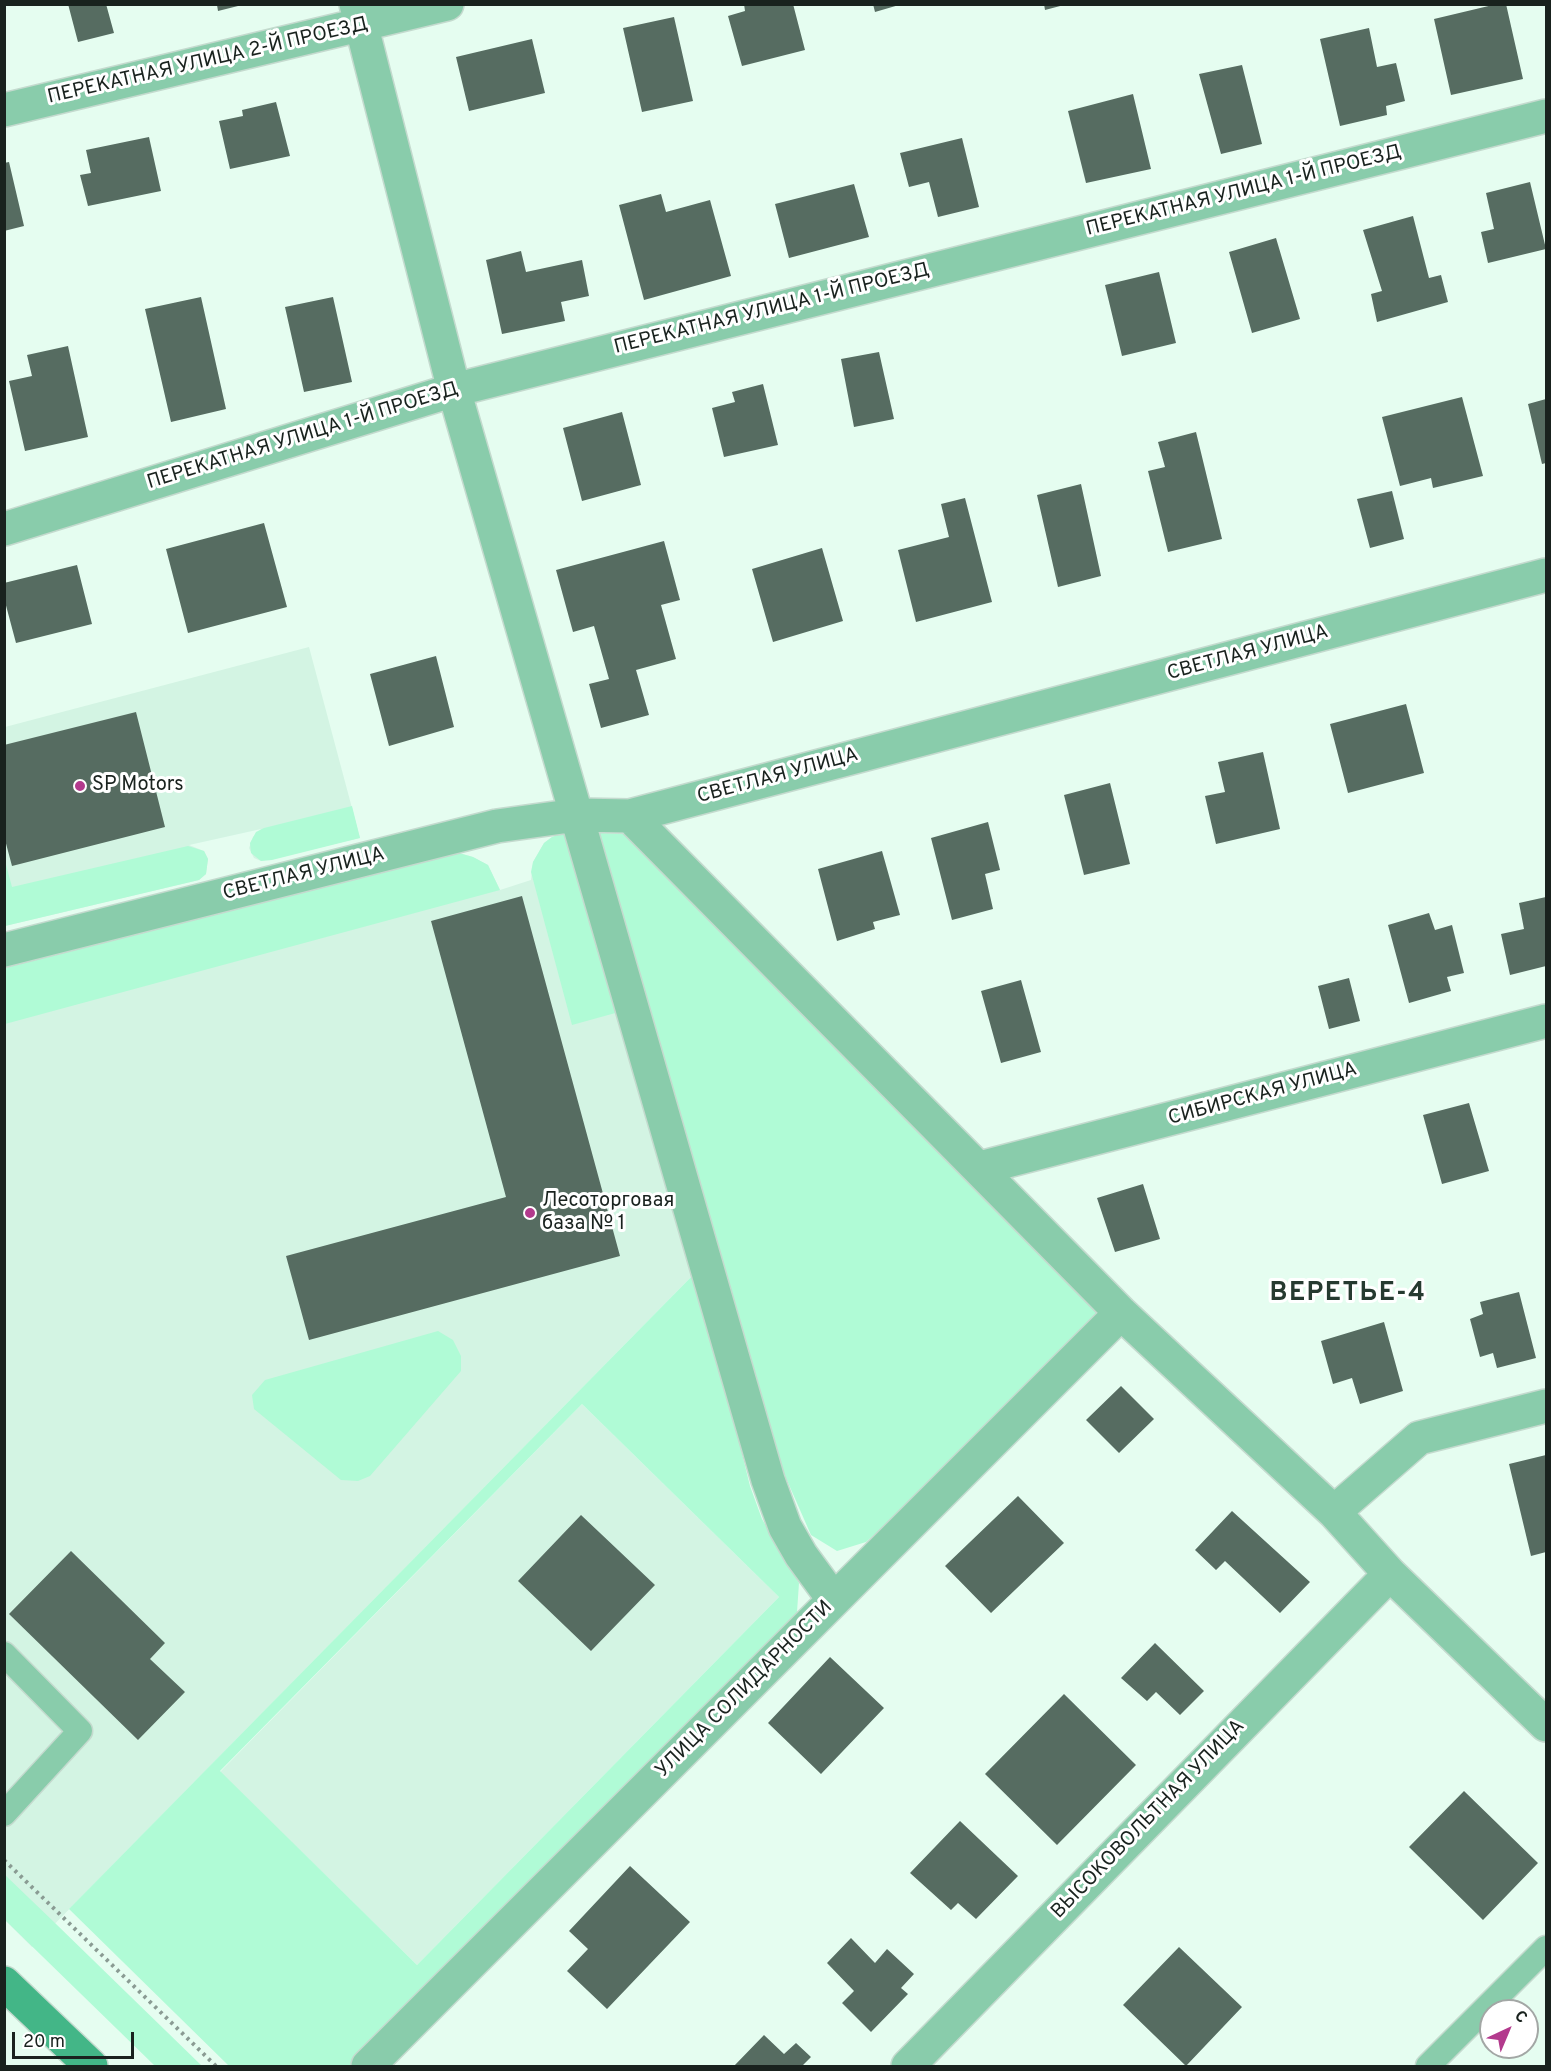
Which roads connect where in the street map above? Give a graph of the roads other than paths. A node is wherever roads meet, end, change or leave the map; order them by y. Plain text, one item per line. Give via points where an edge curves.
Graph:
1 (447, 4) edge
2 (358, 15) edge
3 (4, 110) edge
4 (1546, 116) edge
5 (454, 390) junction
6 (4, 529) edge
7 (1546, 575) edge
8 (577, 815) junction
9 (630, 816) junction
10 (4, 950) edge
11 (1546, 1021) edge
12 (980, 1168) junction
13 (1121, 1313) junction
14 (1546, 1406) edge
15 (1334, 1512) junction
16 (1390, 1574) junction
17 (834, 1600) junction
18 (4, 1654) edge
19 (1546, 1725) edge
20 (4, 1814) edge
21 (1546, 1948) edge
22 (4, 1983) edge
23 (374, 2065) edge
24 (91, 2067) edge
25 (908, 2067) edge
26 (1428, 2067) edge

1 - 2 street, ПЕРЕКАТНАЯ УЛИЦА 2-Й ПРОЕЗД
2 - 3 street, ПЕРЕКАТНАЯ УЛИЦА 2-Й ПРОЕЗД
2 - 5 street
4 - 5 street, ПЕРЕКАТНАЯ УЛИЦА 1-Й ПРОЕЗД
5 - 6 street, ПЕРЕКАТНАЯ УЛИЦА 1-Й ПРОЕЗД
5 - 8 street
7 - 9 street, СВЕТЛАЯ УЛИЦА
8 - 9 street, СВЕТЛАЯ УЛИЦА
8 - 10 street, СВЕТЛАЯ УЛИЦА via 497,826
8 - 17 street via 768,1480 785,1527
9 - 12 street
11 - 12 street, СИБИРСКАЯ УЛИЦА
12 - 13 street
13 - 15 street
13 - 17 street, УЛИЦА СОЛИДАРНОСТИ
14 - 15 street via 1419,1438
15 - 16 street
16 - 19 street
16 - 25 street, ВЫСОКОВОЛЬТНАЯ УЛИЦА
17 - 23 street, УЛИЦА СОЛИДАРНОСТИ
18 - 20 lane via 80,1731
21 - 26 lane
22 - 24 main road

